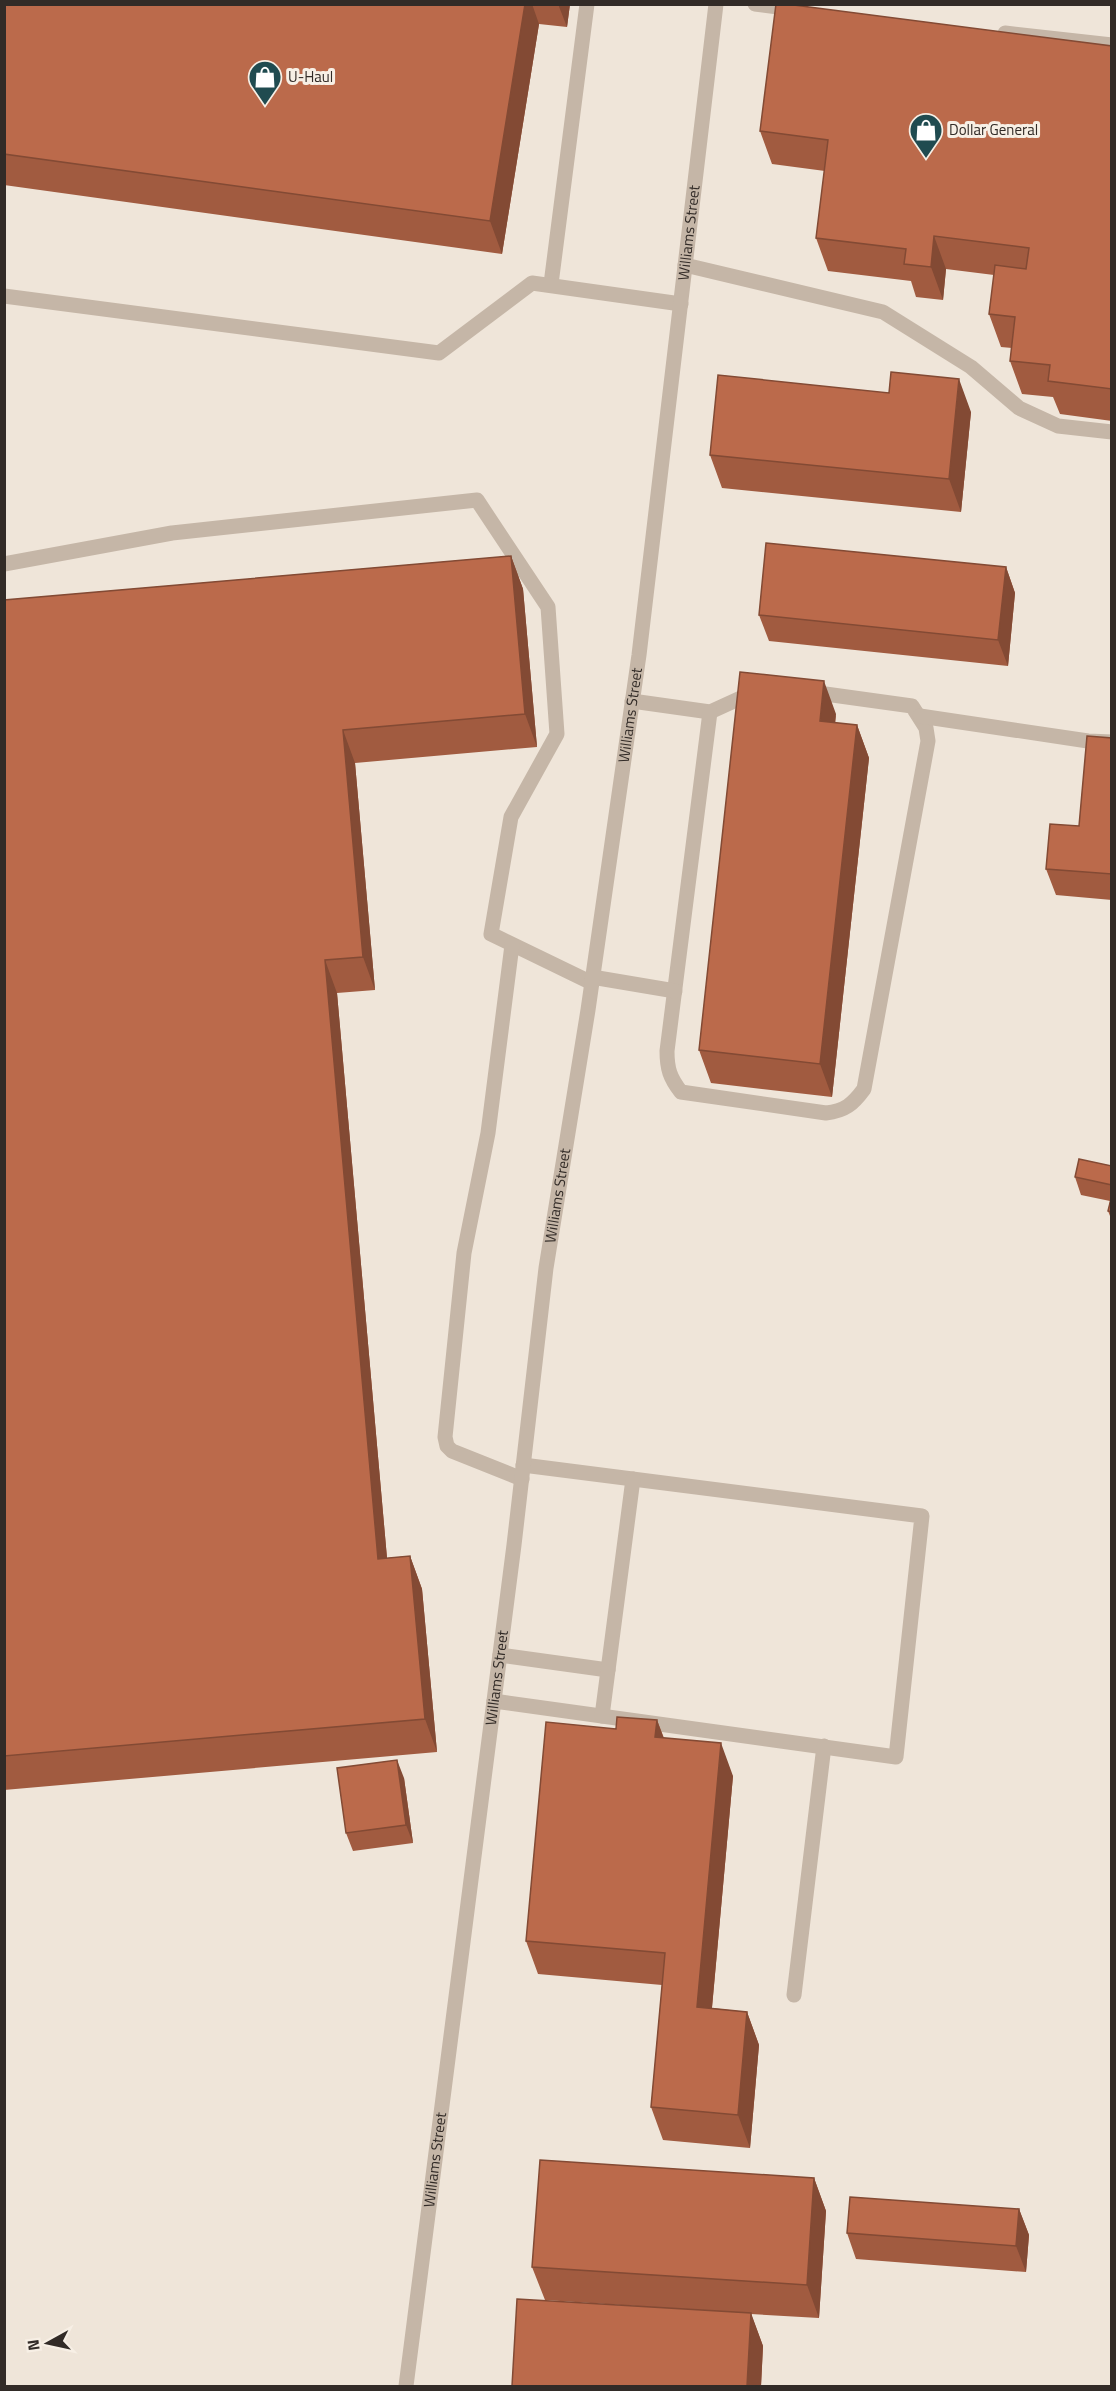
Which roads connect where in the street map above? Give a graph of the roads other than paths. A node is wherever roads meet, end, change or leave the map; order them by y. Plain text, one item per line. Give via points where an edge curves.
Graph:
1 (587, 4) edge
2 (716, 4) edge
3 (755, 4) edge
4 (813, 12) edge
5 (988, 31) edge
6 (1112, 45) edge
7 (685, 265) junction
8 (552, 284) junction
9 (4, 296) edge
10 (681, 304) junction
11 (1112, 432) edge
12 (4, 564) edge
13 (766, 686) edge
14 (800, 691) edge
15 (632, 700) junction
16 (710, 712) junction
17 (920, 716) junction
18 (1112, 742) edge
19 (512, 945) junction
20 (592, 980) junction
21 (675, 991) junction
22 (523, 1472) junction
23 (633, 1479) junction
24 (500, 1655) junction
25 (608, 1670) junction
26 (494, 1701) junction
27 (602, 1716) junction
28 (824, 1746) junction
29 (794, 1995) dead end
30 (406, 2386) edge

1 - 8 street
2 - 7 street, Williams Street
3 - 4 street
5 - 6 street
7 - 10 street, Williams Street
7 - 11 street via 883,312 971,368 1020,408 1058,426
8 - 9 street via 532,283 439,353
8 - 10 street
10 - 15 street, Williams Street
12 - 19 street via 172,533 477,501 548,607 557,734 511,817 490,934
13 - 16 street
14 - 17 street via 912,706
15 - 16 street
15 - 20 street, Williams Street
16 - 21 street
17 - 18 street
17 - 21 street via 928,741 864,1089 856,1101 841,1112 826,1113 681,1092 667,1067
19 - 20 street
19 - 22 street via 488,1133 464,1253 445,1437 452,1450
20 - 21 street
20 - 22 street, Williams Street via 546,1268
22 - 23 street
22 - 24 street, Williams Street
23 - 25 street
23 - 28 street via 922,1515 896,1757
24 - 25 street
24 - 26 street, Williams Street
25 - 27 street
26 - 27 street
26 - 30 street, Williams Street
27 - 28 street
28 - 29 street

